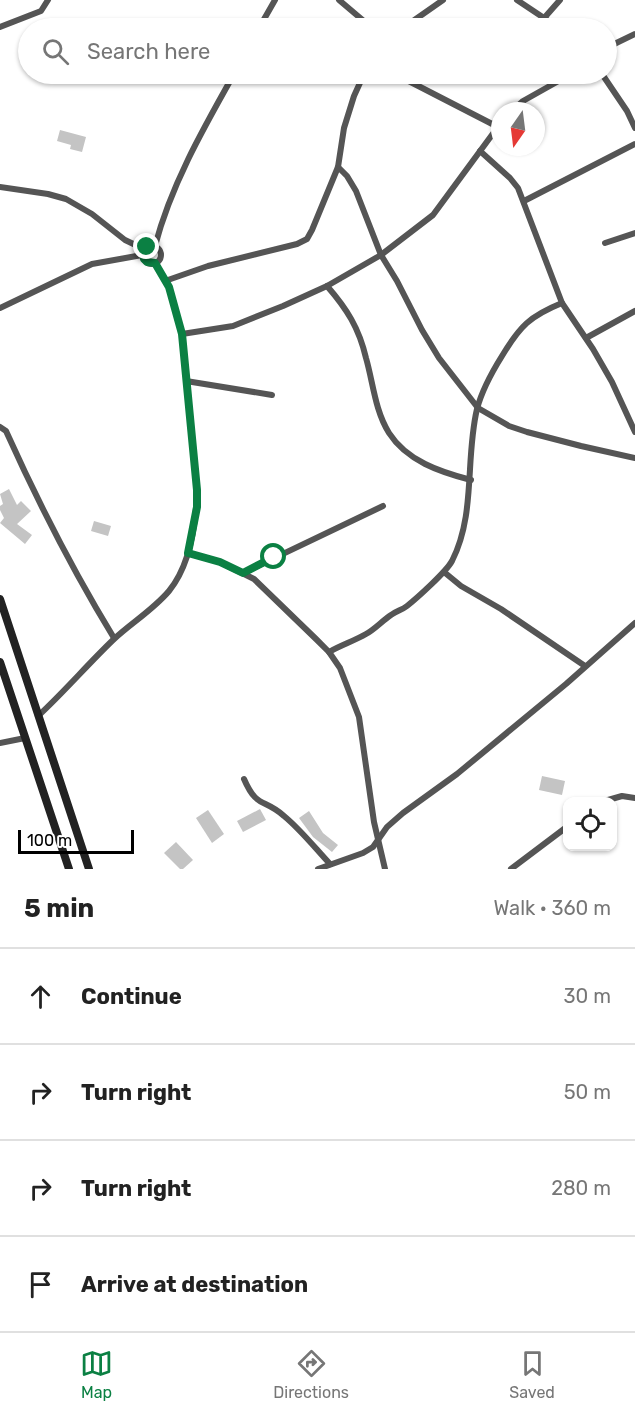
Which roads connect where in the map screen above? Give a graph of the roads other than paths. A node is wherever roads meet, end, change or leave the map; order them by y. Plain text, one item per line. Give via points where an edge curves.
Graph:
1 (48, 0) edge
2 (275, 0) edge
3 (339, 0) edge
4 (443, 0) edge
5 (517, 0) edge
6 (560, 0) edge
7 (545, 17) joint
8 (23, 18) edge
9 (265, 18) edge
10 (360, 18) edge
11 (417, 18) edge
12 (18, 20) edge
13 (0, 27) edge
14 (635, 34) edge
15 (617, 43) edge
16 (228, 84) edge
17 (359, 84) edge
18 (415, 84) edge
19 (553, 84) edge
20 (609, 84) edge
21 (522, 102) edge
22 (491, 122) edge
23 (635, 128) edge
24 (491, 137) edge
25 (635, 144) edge
26 (480, 151) junction
27 (338, 167) junction
28 (0, 187) edge
29 (524, 201) junction
30 (635, 233) edge
31 (605, 243) dead end
32 (155, 246) junction
33 (143, 252) junction
34 (381, 255) junction
35 (155, 263) junction
36 (165, 280) junction
37 (327, 286) junction
38 (562, 303) junction
39 (0, 309) edge
40 (635, 311) edge
41 (182, 334) junction
42 (586, 338) junction
43 (186, 381) junction
44 (272, 395) dead end
45 (478, 408) junction
46 (0, 427) edge
47 (635, 432) edge
48 (635, 458) edge
49 (471, 480) junction
50 (383, 506) dead end
51 (188, 553) junction
52 (444, 572) junction
53 (243, 573) junction
54 (0, 599) edge
55 (635, 623) edge
56 (114, 638) junction
57 (329, 652) junction
58 (0, 662) edge
59 (585, 666) junction
60 (37, 716) junction
61 (25, 738) junction
62 (0, 743) edge
63 (244, 778) dead end
64 (617, 797) edge
65 (635, 798) edge
66 (563, 829) edge
67 (379, 838) junction
68 (330, 864) junction
69 (69, 869) edge
70 (89, 869) edge
71 (318, 869) edge
72 (385, 869) edge
73 (510, 869) edge

1 - 8 street via 41,11
2 - 9 street
3 - 10 street
4 - 11 street
5 - 7 street
6 - 7 street
12 - 13 street
14 - 15 street
16 - 32 street via 196,142
17 - 27 street via 344,128
18 - 22 street
19 - 21 street
20 - 23 street
24 - 26 street
25 - 29 street
26 - 29 street via 510,178
26 - 34 street via 433,215
27 - 34 street via 356,191
27 - 36 street via 307,239
28 - 33 street via 66,199
29 - 38 street
30 - 31 street
32 - 33 street
32 - 35 street via 161,256
33 - 35 street via 147,262
33 - 39 street via 92,264
34 - 37 street
34 - 45 street via 439,358
35 - 36 street
36 - 41 street
37 - 41 street via 234,326
37 - 49 street via 354,323 389,433 427,466
38 - 42 street
38 - 45 street via 531,317 520,329 499,360
40 - 42 street
41 - 43 street
42 - 47 street
43 - 44 street
43 - 51 street via 197,490
45 - 48 street via 527,432
45 - 49 street
46 - 56 street via 6,431 33,492
49 - 52 street via 464,524 452,561
50 - 53 street
51 - 53 street
51 - 56 street via 169,591
52 - 57 street via 379,626
52 - 59 street
53 - 57 street via 265,588
54 - 60 main road
55 - 59 street
56 - 60 street
57 - 67 street via 348,686 359,717
58 - 61 main road
59 - 67 street via 457,774 403,813
60 - 70 main road
61 - 62 street
61 - 69 main road
63 - 68 street via 257,801 283,814
64 - 65 street
66 - 73 street
67 - 68 street via 374,847 363,853
67 - 72 street
68 - 71 street

